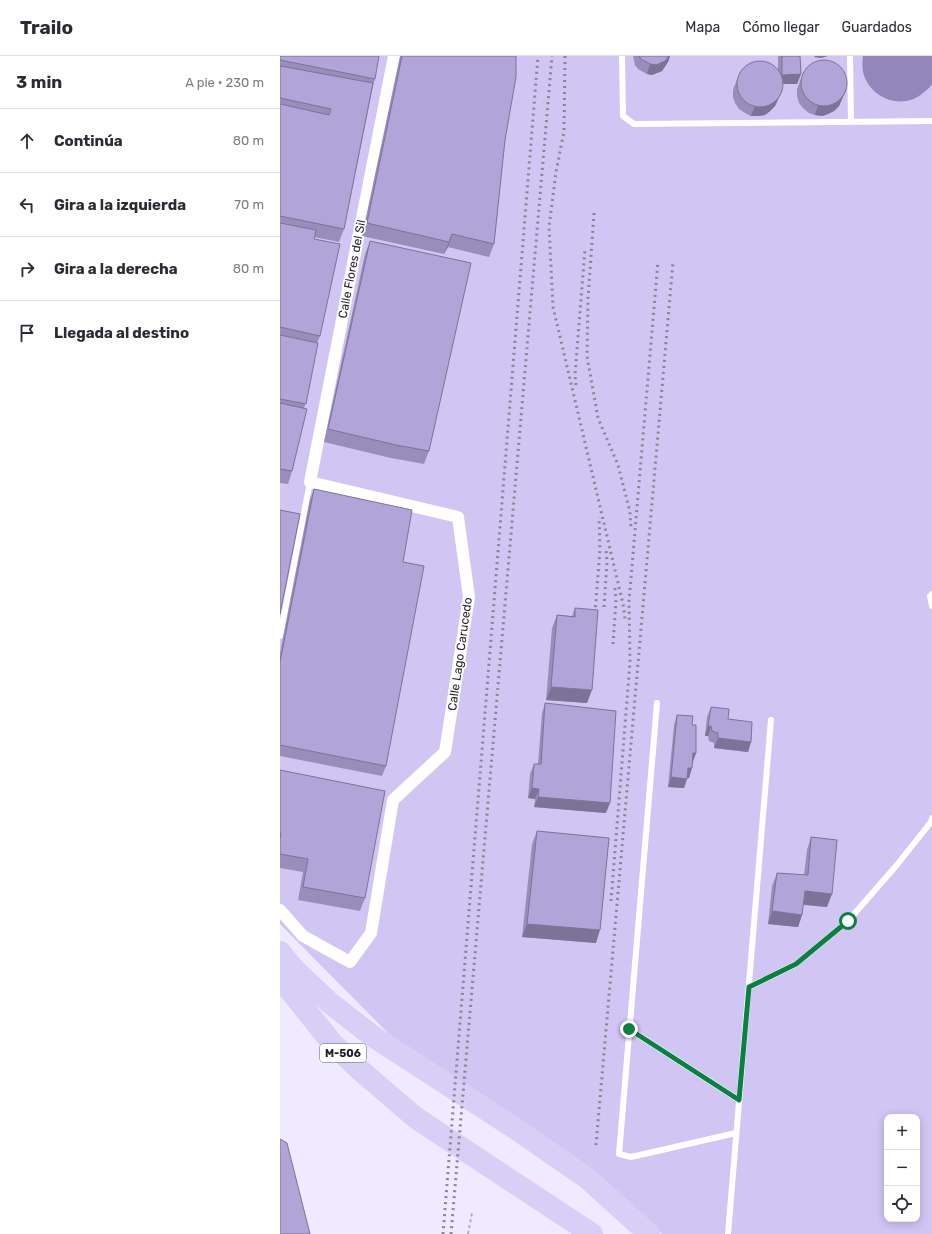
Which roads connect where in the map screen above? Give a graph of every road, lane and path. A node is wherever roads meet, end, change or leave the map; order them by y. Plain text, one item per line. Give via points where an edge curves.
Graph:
1 (394, 56) edge
2 (622, 56) edge
3 (850, 56) edge
4 (932, 121) edge
5 (851, 122) junction
6 (310, 482) junction
7 (932, 594) edge
8 (932, 606) edge
9 (280, 636) edge
10 (657, 703) dead end
11 (771, 720) dead end
12 (932, 818) edge
13 (280, 910) edge
14 (280, 952) edge
15 (280, 978) edge
16 (749, 987) junction
17 (629, 1029) junction
18 (739, 1100) junction
19 (736, 1133) junction
20 (472, 1213) dead end
21 (468, 1234) edge
22 (592, 1234) edge
23 (649, 1234) edge
24 (728, 1234) edge

1 - 6 street, Calle Flores del Sil
2 - 5 lane via 623,116 634,124
3 - 5 lane
4 - 5 lane
6 - 9 lane
6 - 13 street, Calle Lago Carucedo via 458,518 470,597 445,752 389,799 371,933 350,962 303,936
7 - 8 lane
10 - 17 lane
11 - 16 lane
12 - 16 lane via 896,866 848,921 796,964
14 - 23 highway, M-506 via 330,1003 371,1036 587,1178
15 - 22 highway, M-506 via 334,1044 416,1118
16 - 18 lane
17 - 18 lane
17 - 19 lane via 619,1154 631,1157
18 - 19 lane
19 - 24 lane
20 - 21 path

